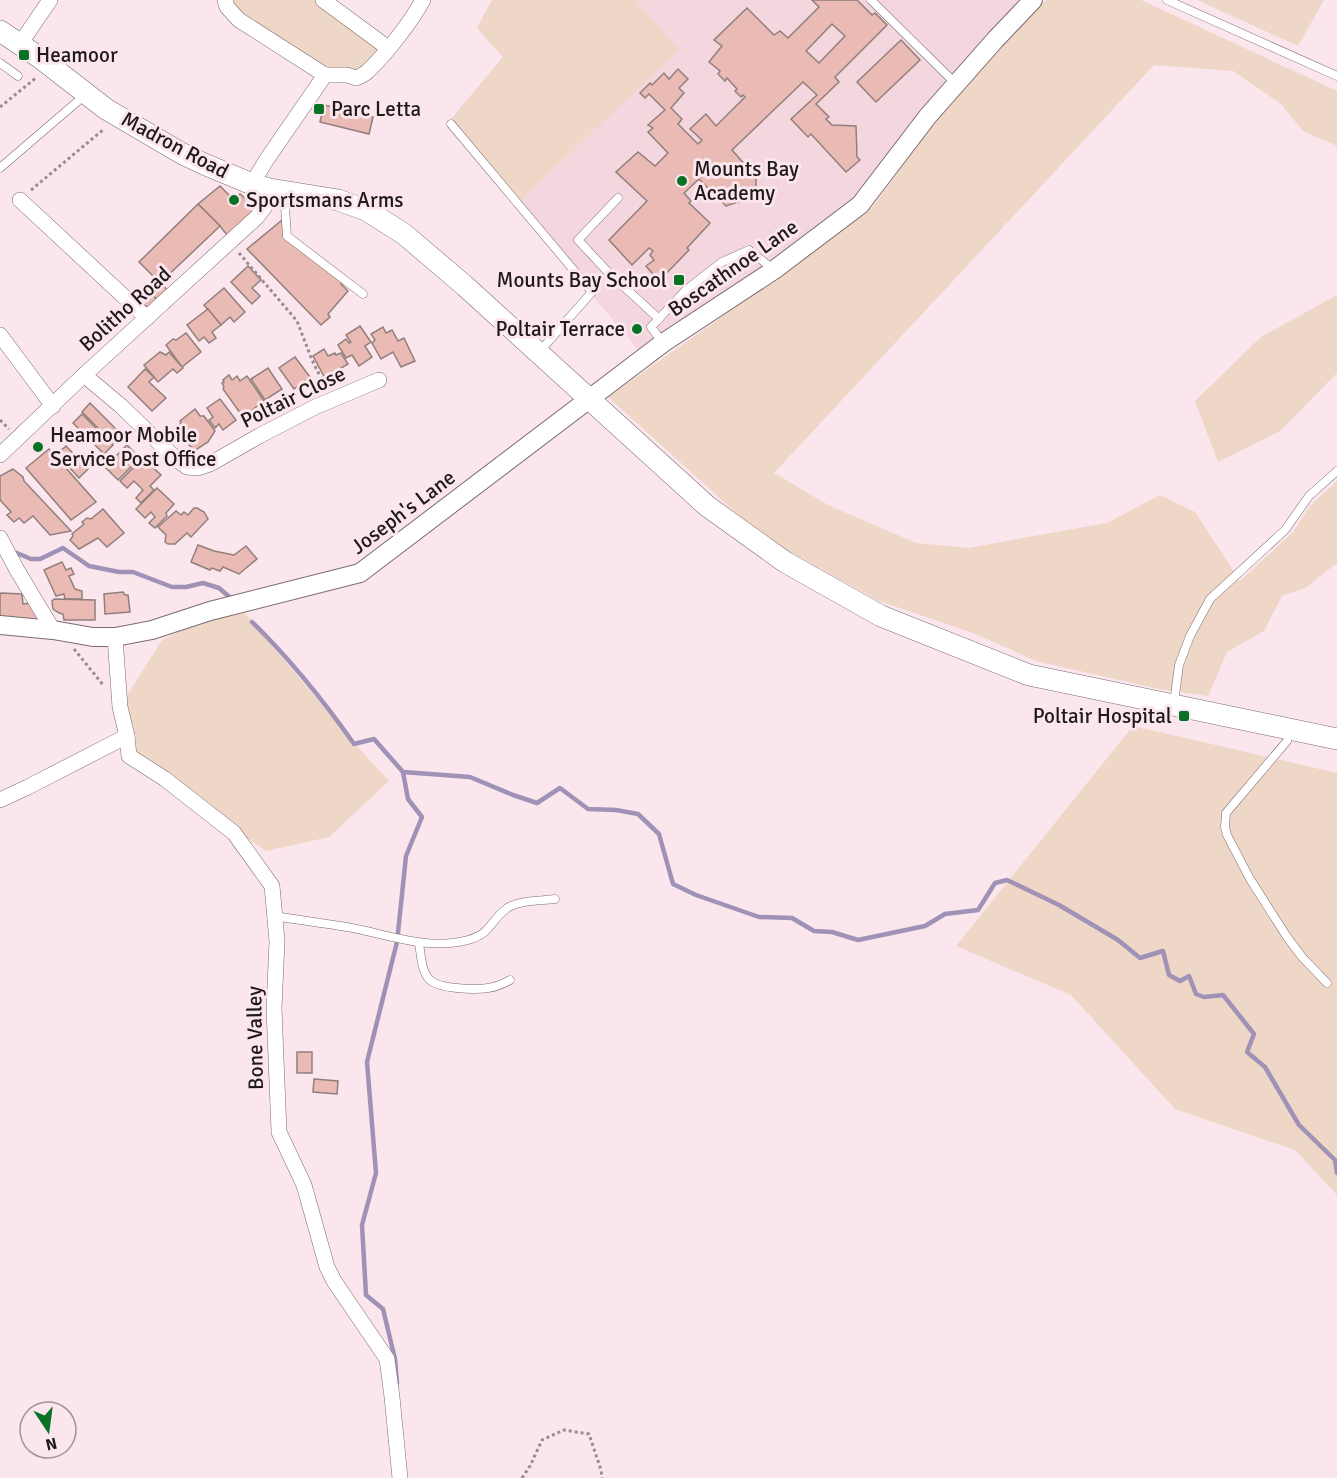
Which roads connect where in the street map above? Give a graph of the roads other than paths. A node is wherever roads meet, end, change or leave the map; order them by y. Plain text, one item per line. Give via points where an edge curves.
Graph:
1 (50, 0) edge
2 (225, 0) edge
3 (323, 0) edge
4 (423, 0) edge
5 (871, 0) edge
6 (1033, 0) edge
7 (1167, 0) edge
8 (0, 31) edge
9 (20, 45) junction
10 (388, 48) junction
11 (0, 63) edge
12 (325, 75) junction
13 (18, 76) dead end
14 (1337, 76) edge
15 (956, 84) junction
16 (86, 94) junction
17 (451, 124) dead end
18 (0, 168) edge
19 (270, 188) junction
20 (618, 198) dead end
21 (20, 200) road end
22 (774, 270) junction
23 (363, 294) dead end
24 (147, 318) junction
25 (659, 319) junction
26 (0, 335) edge
27 (663, 343) junction
28 (538, 353) junction
29 (84, 375) junction
30 (379, 380) dead end
31 (589, 400) junction
32 (53, 406) junction
33 (0, 454) edge
34 (1337, 471) edge
35 (0, 538) edge
36 (0, 625) edge
37 (53, 630) junction
38 (115, 637) junction
39 (1174, 705) junction
40 (1290, 730) junction
41 (127, 735) junction
42 (1337, 739) edge
43 (0, 800) edge
44 (555, 899) dead end
45 (274, 916) junction
46 (419, 943) junction
47 (510, 980) dead end
48 (1327, 983) dead end
49 (400, 1478) edge

1 - 9 street
2 - 12 street via 239,20
3 - 10 street
4 - 10 street
5 - 15 lane
6 - 15 street, Boscathnoe Lane
7 - 14 lane
8 - 9 main road, Madron Road
9 - 16 main road, Madron Road
10 - 12 street via 367,73 356,78
11 - 13 lane
12 - 19 street, Bolitho Road via 267,159
15 - 22 street, Boscathnoe Lane via 860,205
16 - 18 lane
16 - 19 main road, Madron Road via 181,153
17 - 28 lane via 592,292
19 - 23 lane via 285,207 287,236
19 - 24 street, Bolitho Road via 257,217
19 - 28 main road, Madron Road via 338,200 366,210 465,286
20 - 25 lane via 579,240
21 - 24 street
22 - 25 lane via 749,250 722,262 686,290
22 - 27 street, Boscathnoe Lane
24 - 29 street, Bolitho Road
25 - 27 lane via 651,327
26 - 32 street
27 - 31 street, Boscathnoe Lane
28 - 31 main road, Madron Road
29 - 30 street, Poltair Close via 176,459 187,467 198,468 315,406
29 - 32 street, Bolitho Road
31 - 38 street, Joseph's Lane via 360,573
31 - 39 main road, Madron Road via 706,506 785,562 881,616 1029,675
32 - 33 street, Bolitho Road
34 - 39 lane via 1310,496 1286,530 1210,599 1179,665
35 - 37 street
36 - 37 street, Joseph's Lane
37 - 38 street, Joseph's Lane
38 - 41 street, Bone Valley via 120,707
39 - 40 main road, Madron Road
40 - 42 main road, Madron Road
40 - 48 lane via 1287,741 1226,813 1227,835 1287,937
41 - 43 street
41 - 45 street, Bone Valley via 129,756 234,833 272,886
44 - 46 lane via 508,908 490,928 470,940 437,945
45 - 46 lane
45 - 49 street, Bone Valley via 279,1132 304,1185 327,1268 387,1359
46 - 47 lane via 425,972 434,982 478,989

